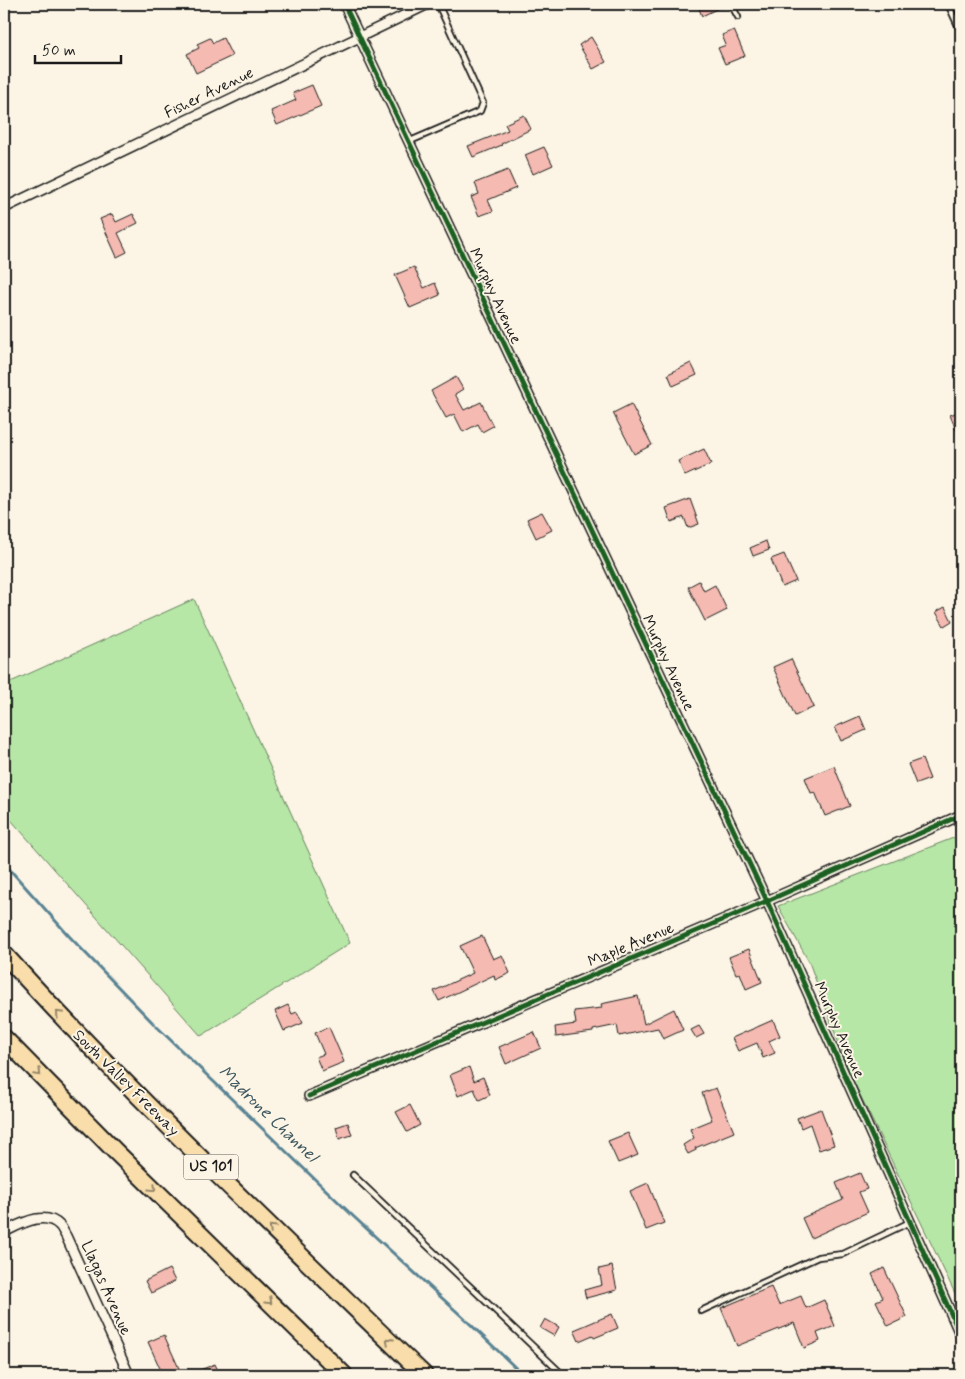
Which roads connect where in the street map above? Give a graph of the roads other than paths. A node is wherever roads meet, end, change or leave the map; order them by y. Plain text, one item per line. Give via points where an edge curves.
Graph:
1 (344, 4) edge
2 (428, 4) edge
3 (438, 4) edge
4 (731, 4) edge
5 (948, 4) edge
6 (738, 17) dead end
7 (961, 32) edge
8 (359, 36) junction
9 (408, 142) junction
10 (4, 208) edge
11 (961, 815) edge
12 (767, 900) junction
13 (4, 954) edge
14 (4, 1038) edge
15 (309, 1096) dead end
16 (353, 1175) dead end
17 (910, 1222) junction
18 (4, 1232) edge
19 (701, 1311) dead end
20 (961, 1336) edge
21 (129, 1375) edge
22 (344, 1375) edge
23 (424, 1375) edge
24 (563, 1375) edge

1 - 8 street, Murphy Avenue
2 - 8 street, Fisher Avenue
3 - 9 lane via 483,103 480,111
4 - 6 lane
5 - 7 lane
8 - 9 street, Murphy Avenue
8 - 10 street, Fisher Avenue
9 - 12 street, Murphy Avenue
11 - 12 street, Maple Avenue
12 - 15 street, Maple Avenue
12 - 17 street, Murphy Avenue
23 -> 13 highway, South Valley Freeway / US 101 via 97,1054
14 -> 22 highway
16 - 24 lane
17 - 19 lane via 843,1254 818,1257
17 - 20 street, Murphy Avenue
18 - 21 street, Llagas Avenue via 39,1218 50,1219 59,1225

